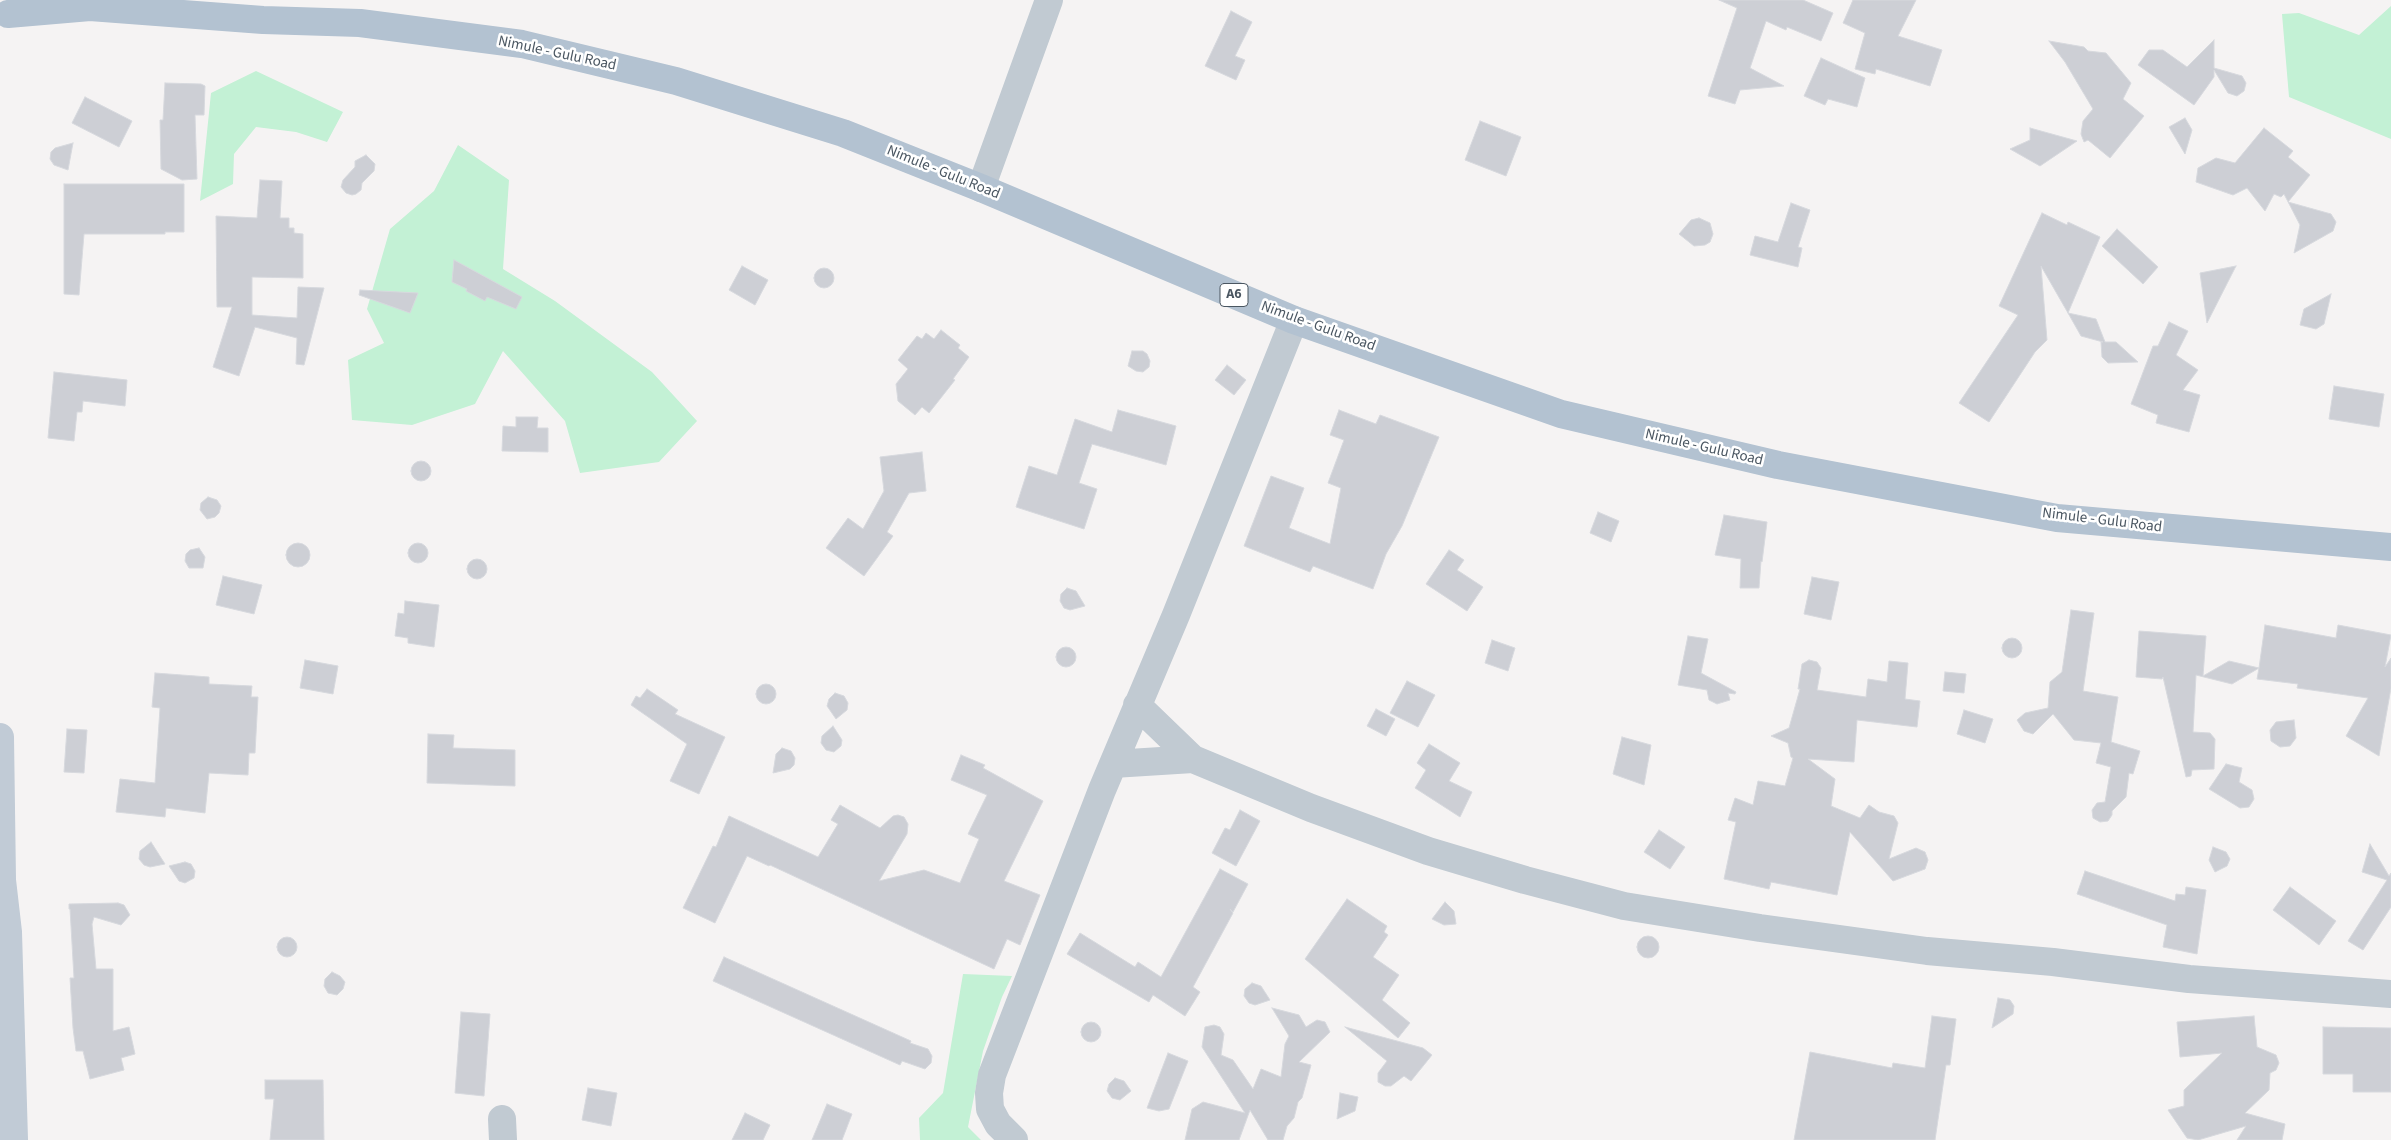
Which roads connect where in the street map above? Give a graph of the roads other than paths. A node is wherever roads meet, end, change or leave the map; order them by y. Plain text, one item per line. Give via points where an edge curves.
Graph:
1 (1049, 0) edge
2 (81, 3) edge
3 (7, 13) edge
4 (981, 188) junction
5 (1294, 320) junction
6 (2391, 547) edge
7 (1137, 705) junction
8 (0, 737) edge
9 (1193, 758) junction
10 (1113, 764) junction
11 (1, 882) edge
12 (2391, 994) edge
13 (14, 1140) edge
14 (1014, 1140) edge

1 - 4 street
2 - 3 main road, Nimule - Gulu Road / A6
2 - 4 main road, Nimule - Gulu Road / A6 via 263,20 360,24 522,44 676,81 843,133
4 - 5 main road, Nimule - Gulu Road / A6
5 - 6 main road, Nimule - Gulu Road / A6 via 1561,414 1778,465 2057,518
5 - 7 street
7 - 9 street
7 - 10 street
8 - 11 street
9 - 10 street
9 - 12 street via 1311,808 1428,851 1624,906 1927,951 2189,979
10 - 14 street via 992,1075 990,1109 998,1124
11 - 13 street via 8,932

